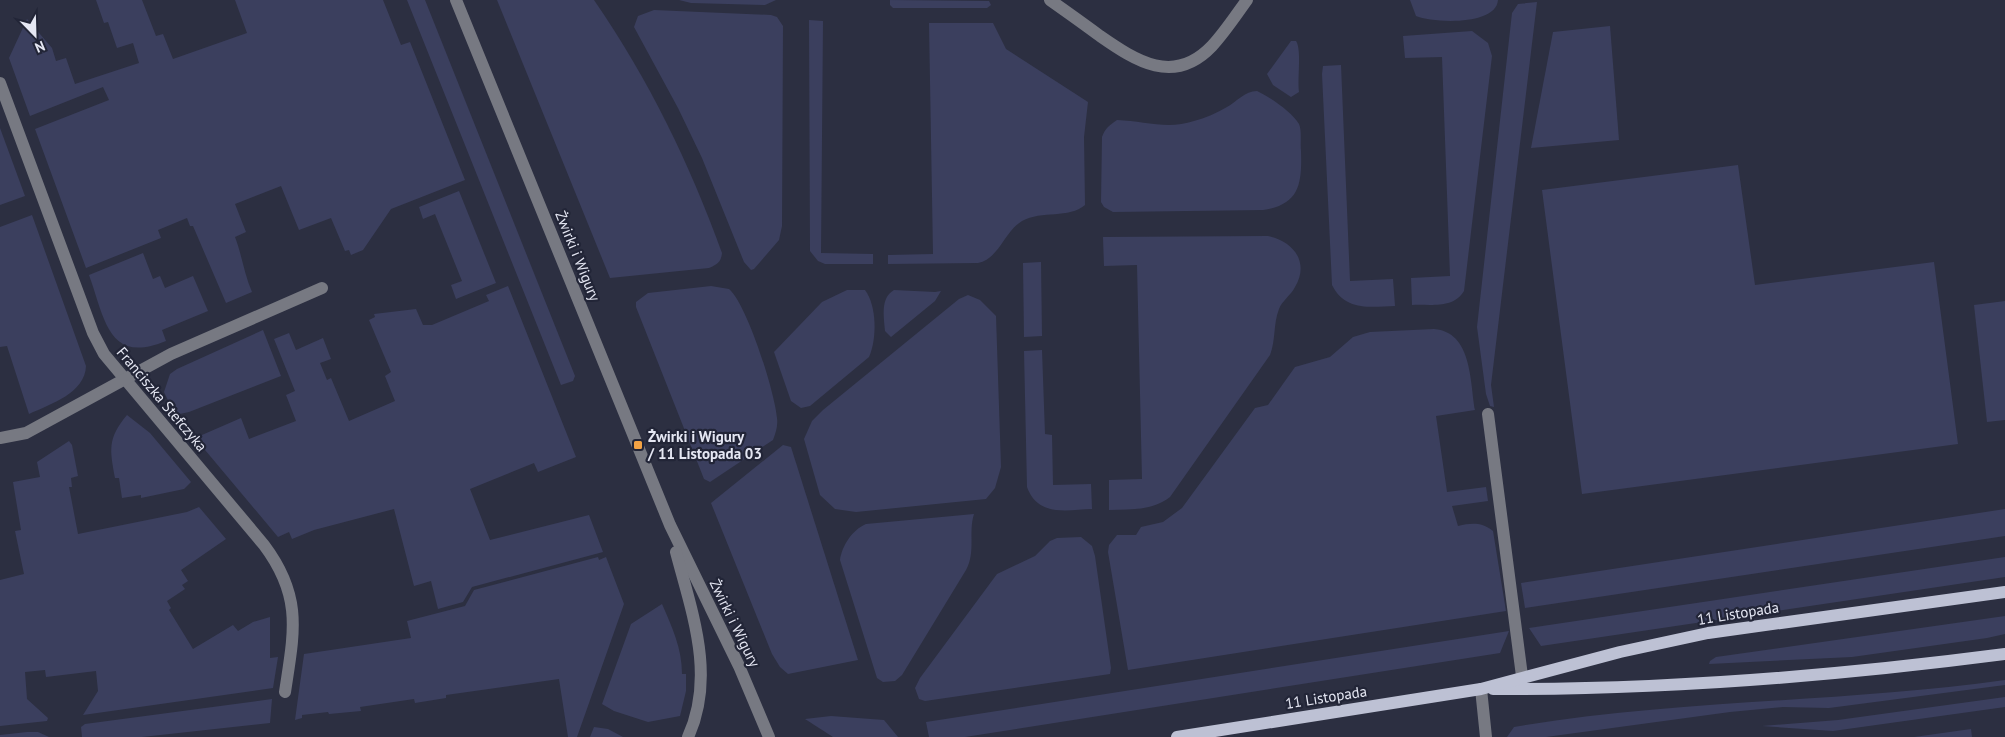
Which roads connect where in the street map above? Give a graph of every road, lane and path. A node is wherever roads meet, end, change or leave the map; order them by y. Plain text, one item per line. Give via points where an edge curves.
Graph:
1 (456, 0) edge
2 (1050, 0) edge
3 (1247, 0) edge
4 (0, 83) edge
5 (322, 288) dead end
6 (124, 380) junction
7 (1488, 414) dead end
8 (0, 438) edge
9 (670, 525) junction
10 (2005, 592) edge
11 (2005, 654) edge
12 (1522, 676) junction
13 (1480, 689) junction
14 (285, 692) dead end
15 (688, 737) edge
16 (769, 737) edge
17 (1177, 737) edge
18 (1486, 737) edge

1 - 9 street, Żwirki i Wigury
2 - 3 street via 1128,56 1152,66 1169,67 1183,64 1212,47
4 - 6 street, Franciszka Stefczyka via 93,333
5 - 6 street via 171,354
6 - 8 street via 26,433
6 - 14 street, Franciszka Stefczyka via 264,545 282,572 294,611
7 - 12 street
9 - 15 street, Żwirki i Wigury via 700,642 702,690
9 - 16 street, Żwirki i Wigury via 739,666
10 - 12 main road, 11 Listopada via 1708,633
11 - 13 main road, 11 Listopada via 1917,666 1786,677 1568,689
12 - 13 main road, 11 Listopada
13 - 17 main road, 11 Listopada
13 - 18 street

